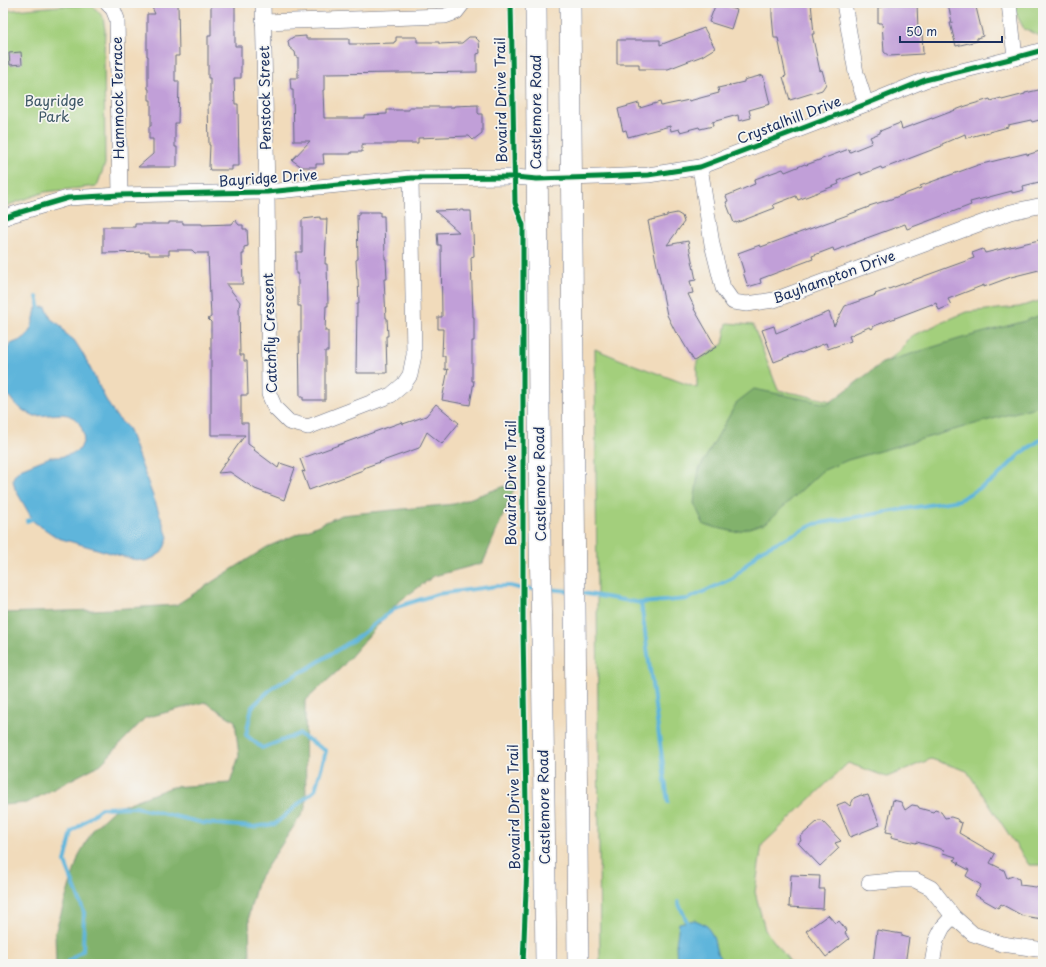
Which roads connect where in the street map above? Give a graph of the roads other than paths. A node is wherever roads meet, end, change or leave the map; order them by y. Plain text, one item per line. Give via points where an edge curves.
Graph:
1 (107, 3) edge
2 (263, 3) edge
3 (463, 3) edge
4 (536, 3) edge
5 (570, 3) edge
6 (844, 3) edge
7 (1008, 3) edge
8 (263, 22) junction
9 (1043, 50) edge
10 (1015, 58) junction
11 (866, 104) junction
12 (700, 167) junction
13 (412, 178) junction
14 (537, 179) junction
15 (572, 179) junction
16 (267, 192) junction
17 (120, 195) junction
18 (1043, 205) edge
19 (3, 218) edge
20 (869, 883) dead end
21 (953, 916) junction
22 (1043, 949) edge
23 (546, 964) edge
24 (578, 964) edge
25 (932, 964) edge

1 - 17 street, Hammock Terrace via 117,19
2 - 8 street, Penstock Street
3 - 8 street via 456,12 445,16
4 - 14 main road, Castlemore Road
5 - 15 main road
6 - 11 street via 856,73
7 - 10 street
8 - 16 street, Penstock Street
9 - 10 street, Crystalhill Drive
10 - 11 street, Crystalhill Drive via 925,80
11 - 12 street, Crystalhill Drive
12 - 15 street, Crystalhill Drive via 648,175
12 - 18 street, Bayhampton Drive via 712,244 723,288 733,302 746,304 774,300 1012,212
13 - 14 street, Bayridge Drive
13 - 16 street, Bayridge Drive
13 - 16 street, Catchfly Crescent via 414,355 410,375 392,395 308,427 289,422 275,408 269,394
14 - 15 street, Crystalhill Drive
14 - 23 main road, Castlemore Road
15 - 24 main road
16 - 17 street, Bayridge Drive
17 - 19 street, Bayridge Drive via 68,198
20 - 21 street via 915,880 931,888
21 - 22 street via 974,934 1002,944
21 - 25 street via 943,927 936,941

